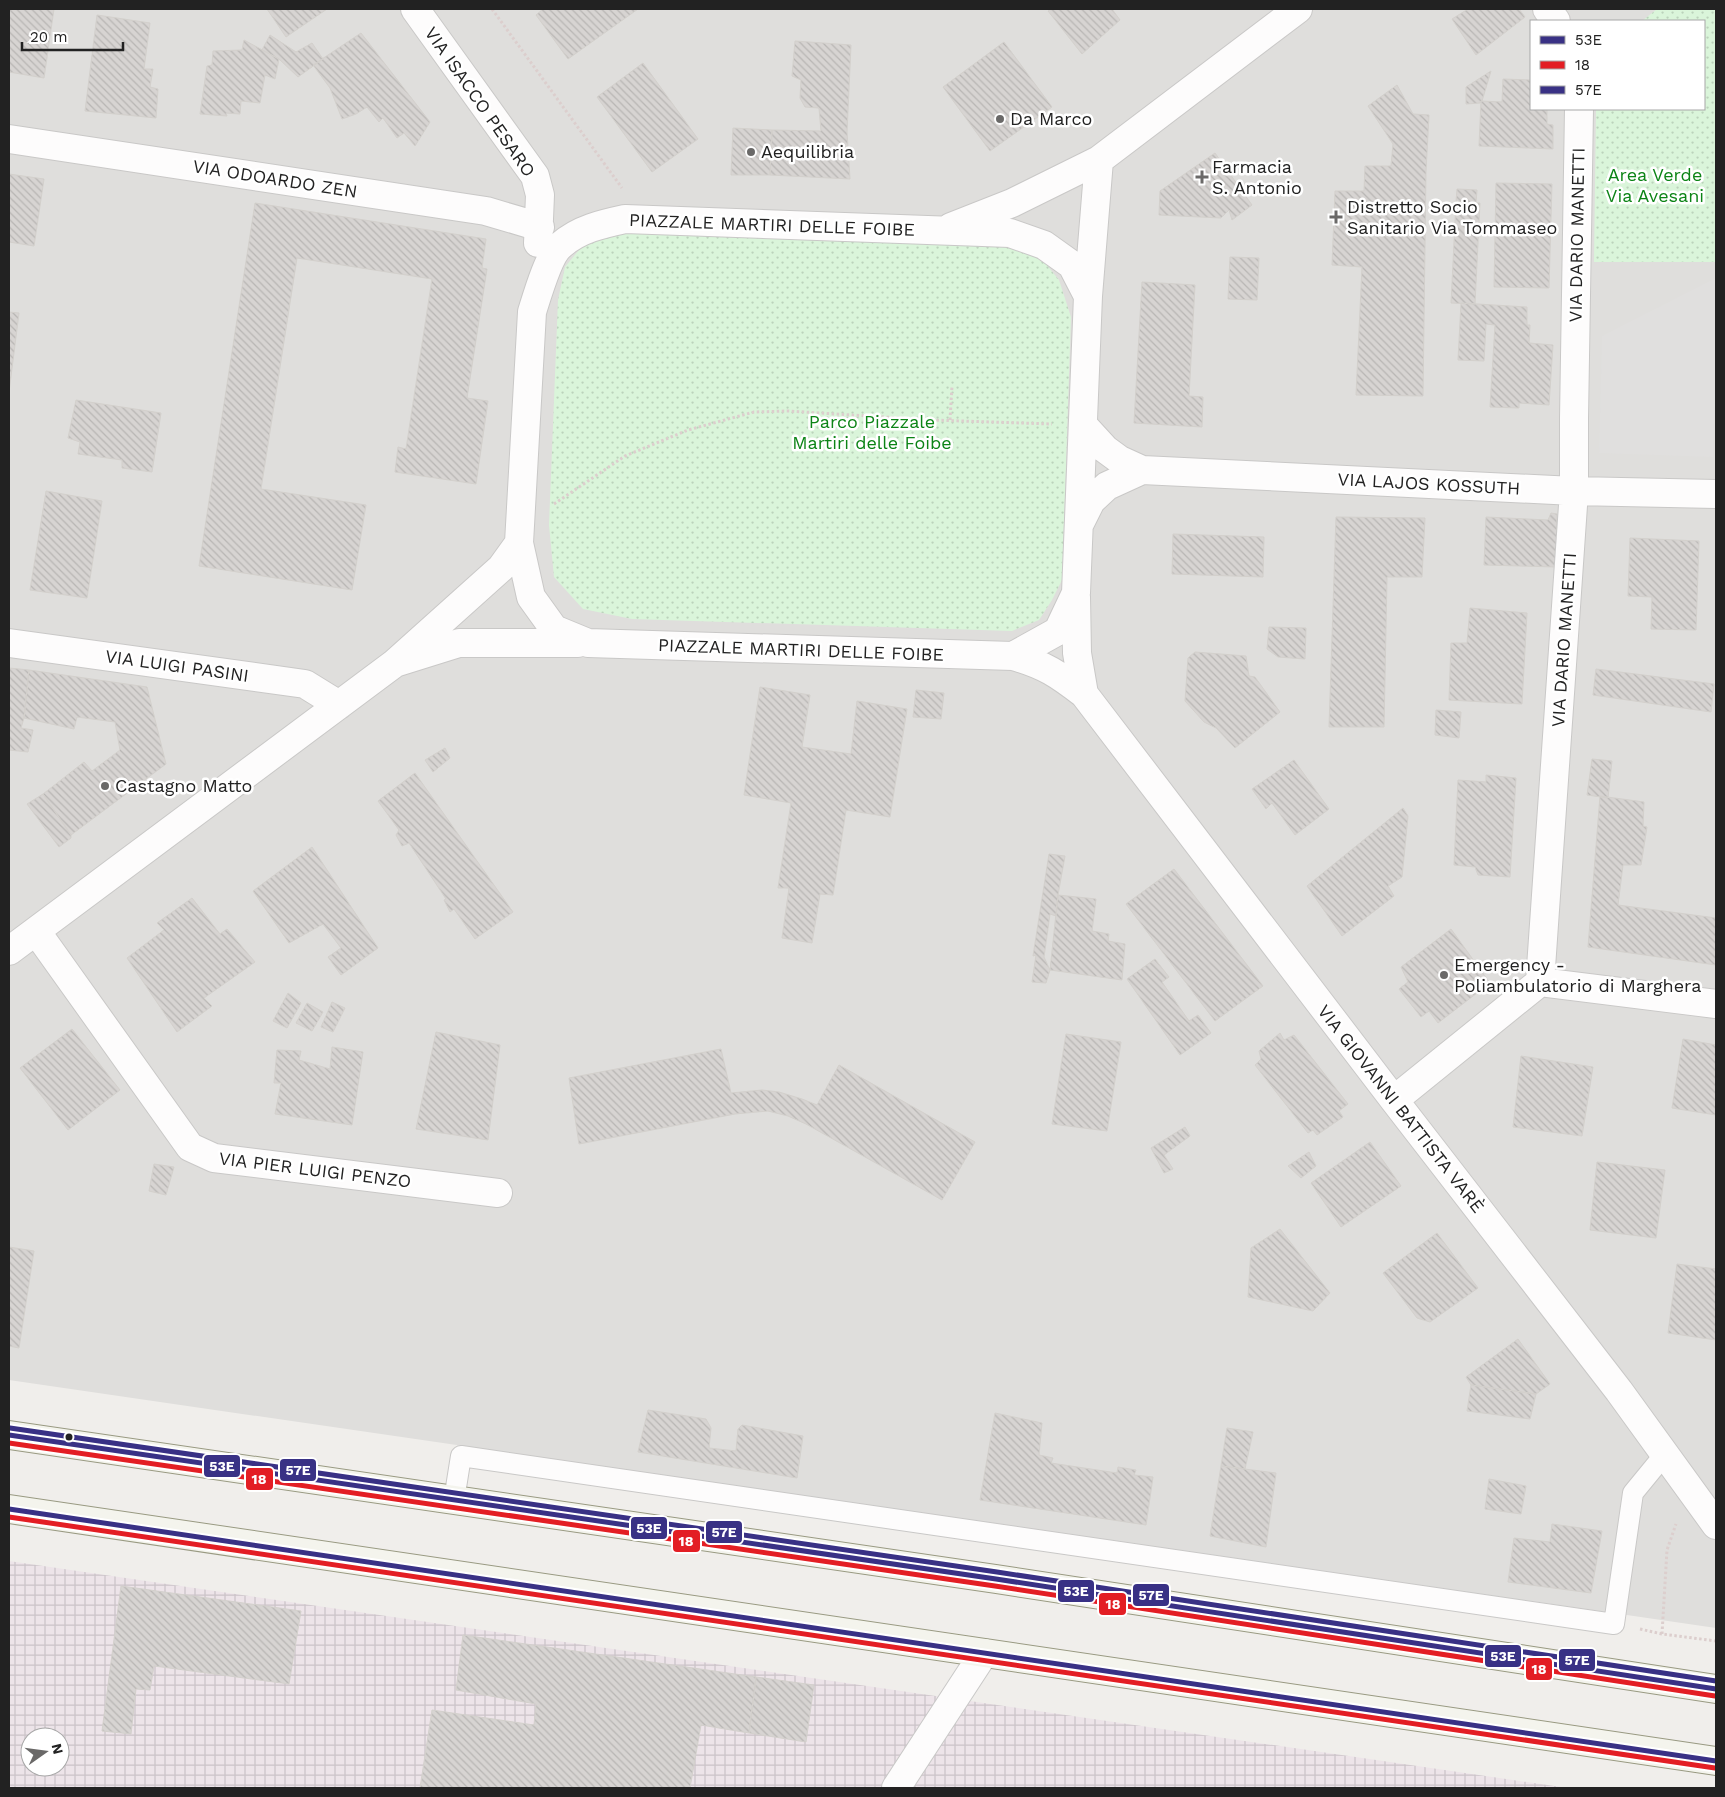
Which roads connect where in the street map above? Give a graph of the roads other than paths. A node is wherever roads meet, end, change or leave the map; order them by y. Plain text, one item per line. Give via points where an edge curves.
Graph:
1 (415, 9) edge
2 (1298, 9) edge
3 (1547, 9) edge
4 (1555, 20) edge
5 (1578, 110) edge
6 (9, 139) edge
7 (1099, 160) junction
8 (540, 227) junction
9 (942, 231) junction
10 (1088, 296) junction
11 (532, 312) junction
12 (1083, 425) junction
13 (1142, 470) junction
14 (1574, 491) junction
15 (1716, 494) edge
16 (1079, 525) junction
17 (520, 535) junction
18 (1076, 593) junction
19 (9, 643) edge
20 (588, 643) junction
21 (1013, 656) junction
22 (395, 663) junction
23 (1084, 694) junction
24 (339, 705) junction
25 (36, 931) junction
26 (9, 951) edge
27 (1540, 982) junction
28 (1716, 1004) edge
29 (1394, 1100) junction
30 (498, 1193) dead end
31 (9, 1435) edge
32 (1665, 1454) junction
33 (454, 1500) junction
34 (9, 1509) edge
35 (1716, 1525) edge
36 (984, 1653) junction
37 (1716, 1689) edge
38 (1716, 1761) edge
39 (896, 1788) edge

1 - 8 street, VIA ISACCO PESARO via 534,176 540,195
2 - 7 street
3 - 4 street
5 - 14 street, VIA DARIO MANETTI
6 - 8 street, VIA ODOARDO ZEN via 486,211
7 - 9 street, PIAZZALE MARTIRI DELLE FOIBE via 1012,203
7 - 10 street, PIAZZALE MARTIRI DELLE FOIBE
8 - 11 street, PIAZZALE MARTIRI DELLE FOIBE
9 - 10 street, PIAZZALE MARTIRI DELLE FOIBE via 1010,233 1044,244 1072,265
9 - 11 street, PIAZZALE MARTIRI DELLE FOIBE via 625,219 590,228 559,245 544,275
10 - 12 street, PIAZZALE MARTIRI DELLE FOIBE
11 - 17 street, PIAZZALE MARTIRI DELLE FOIBE
12 - 13 street via 1105,450
12 - 16 street, PIAZZALE MARTIRI DELLE FOIBE
13 - 14 street, VIA LAJOS KOSSUTH
13 - 16 street, PIAZZALE MARTIRI DELLE FOIBE via 1108,486 1091,501
14 - 15 street, VIA LAJOS KOSSUTH
14 - 27 street, VIA DARIO MANETTI
16 - 18 street, PIAZZALE MARTIRI DELLE FOIBE
17 - 20 street, PIAZZALE MARTIRI DELLE FOIBE via 531,597 554,629
17 - 22 street via 501,568
18 - 21 street, PIAZZALE MARTIRI DELLE FOIBE via 1058,631
18 - 23 street, PIAZZALE MARTIRI DELLE FOIBE via 1077,653
19 - 24 street, VIA LUIGI PASINI via 305,684
20 - 21 street, PIAZZALE MARTIRI DELLE FOIBE
20 - 22 street, PIAZZALE MARTIRI DELLE FOIBE via 459,643
21 - 23 street, PIAZZALE MARTIRI DELLE FOIBE via 1039,663
22 - 24 street
23 - 29 street, VIA GIOVANNI BATTISTA VARÈ
24 - 25 street
25 - 26 street
25 - 30 street, VIA PIER LUIGI PENZO via 190,1147 214,1158
27 - 28 street
27 - 29 street
29 - 32 street, VIA GIOVANNI BATTISTA VARÈ
31 - 33 main road
32 - 33 lane via 1633,1493 1614,1624 460,1456
32 - 35 street, VIA GIOVANNI BATTISTA VARÈ
33 - 37 main road
34 - 36 main road
36 - 38 main road
36 - 39 street

